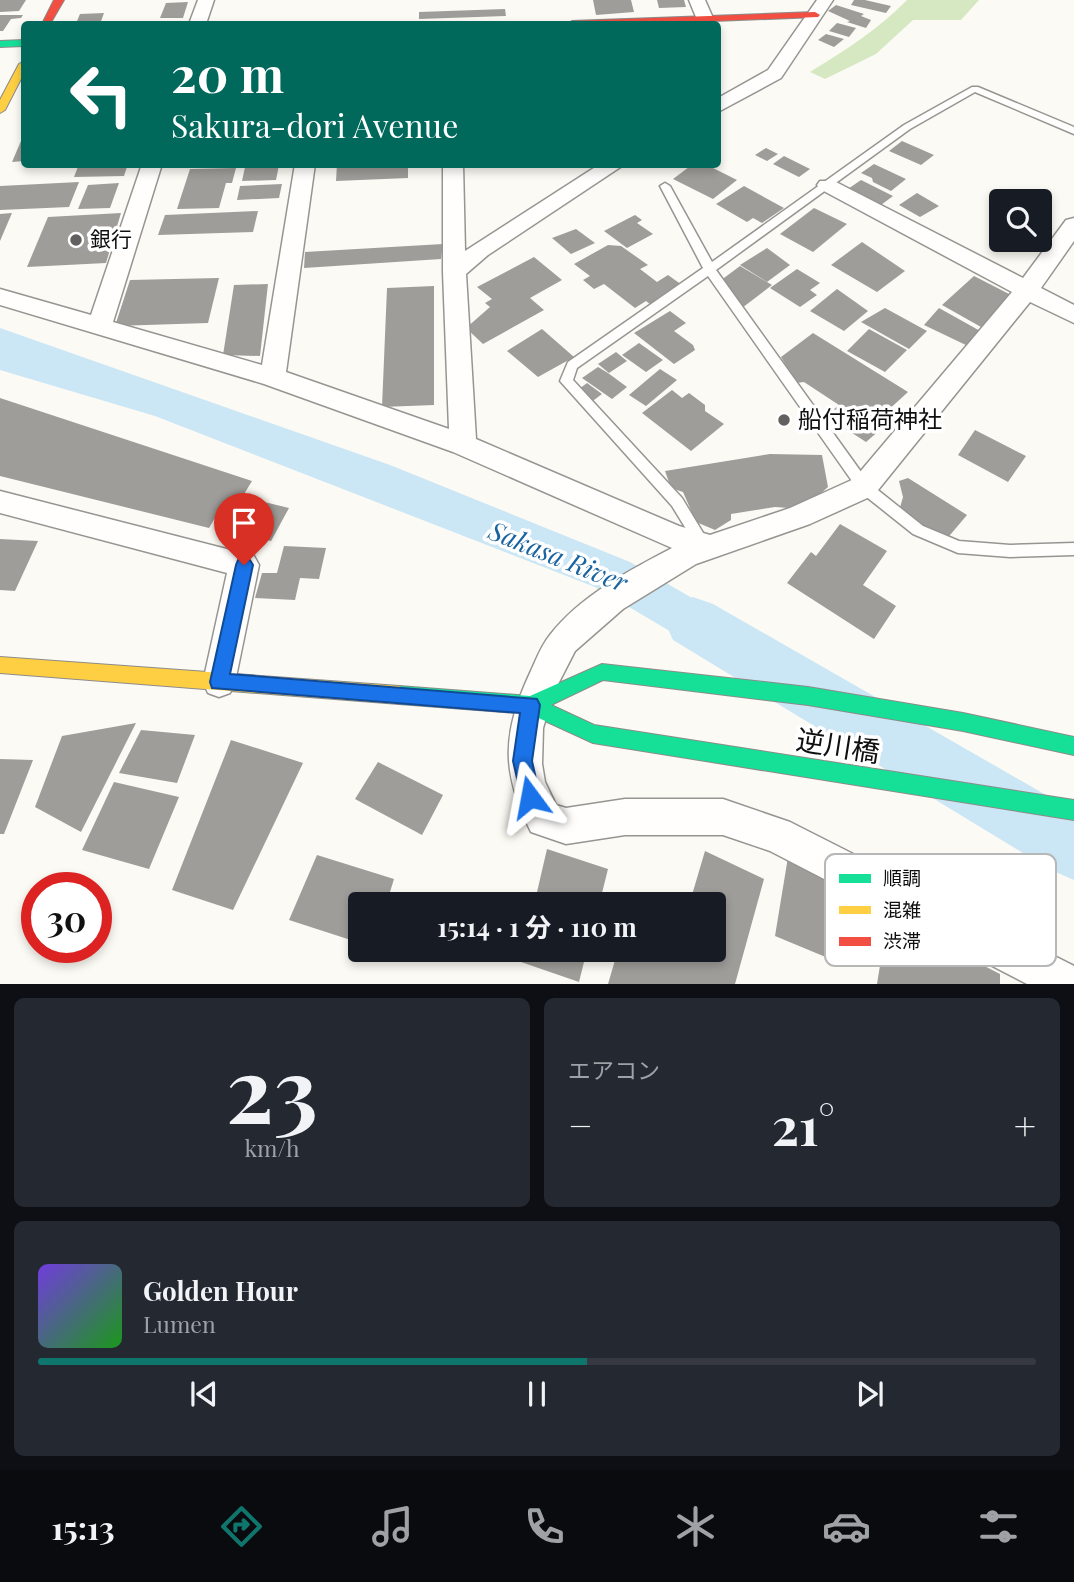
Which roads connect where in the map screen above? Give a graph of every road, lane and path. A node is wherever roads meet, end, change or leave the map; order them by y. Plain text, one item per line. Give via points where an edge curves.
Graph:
1 (59, 0) edge
2 (206, 0) edge
3 (697, 0) edge
4 (820, 7) edge
5 (704, 18) junction
6 (48, 21) edge
7 (199, 21) edge
8 (577, 21) edge
9 (21, 43) edge
10 (0, 44) edge
11 (21, 70) edge
12 (721, 104) edge
13 (0, 110) edge
14 (1074, 131) edge
15 (151, 168) edge
16 (304, 168) edge
17 (453, 168) edge
18 (607, 168) edge
19 (827, 185) junction
20 (665, 186) dead end
21 (1074, 225) edge
22 (1065, 254) edge
23 (709, 270) junction
24 (454, 272) junction
25 (1027, 290) junction
26 (0, 297) edge
27 (1074, 315) edge
28 (100, 326) junction
29 (273, 377) junction
30 (463, 445) junction
31 (864, 487) junction
32 (0, 502) edge
33 (704, 545) junction
34 (1074, 549) edge
35 (0, 665) edge
36 (219, 682) junction
37 (531, 705) junction
38 (1074, 746) edge
39 (1074, 810) edge
40 (825, 859) edge
41 (1034, 966) edge
42 (1069, 984) edge

1 - 6 street
2 - 7 street
3 - 5 street
4 - 5 street
4 - 12 street via 775,74
5 - 8 street
9 - 10 street
11 - 13 street
14 - 19 lane via 975,89 891,136
15 - 28 street
16 - 29 street
17 - 24 street
18 - 24 street via 480,250
19 - 23 lane
19 - 25 street
20 - 23 lane
21 - 22 street
22 - 25 street
23 - 31 lane
23 - 33 lane via 572,365 566,381 677,502
24 - 30 street
25 - 27 street
25 - 31 street
26 - 28 street
28 - 29 street
29 - 30 street
30 - 33 street via 672,536
31 - 33 street via 800,516 710,547
31 - 34 lane via 918,530 958,547
32 - 36 street via 244,565
33 - 37 street via 591,615 561,643
35 - 36 street
36 - 37 street
37 - 38 street, 逆川橋 via 602,672 808,696
37 - 39 street, 逆川橋 via 593,734
37 - 40 street via 522,761 530,797 544,819 566,826 625,817 723,817 777,835
41 - 42 street

